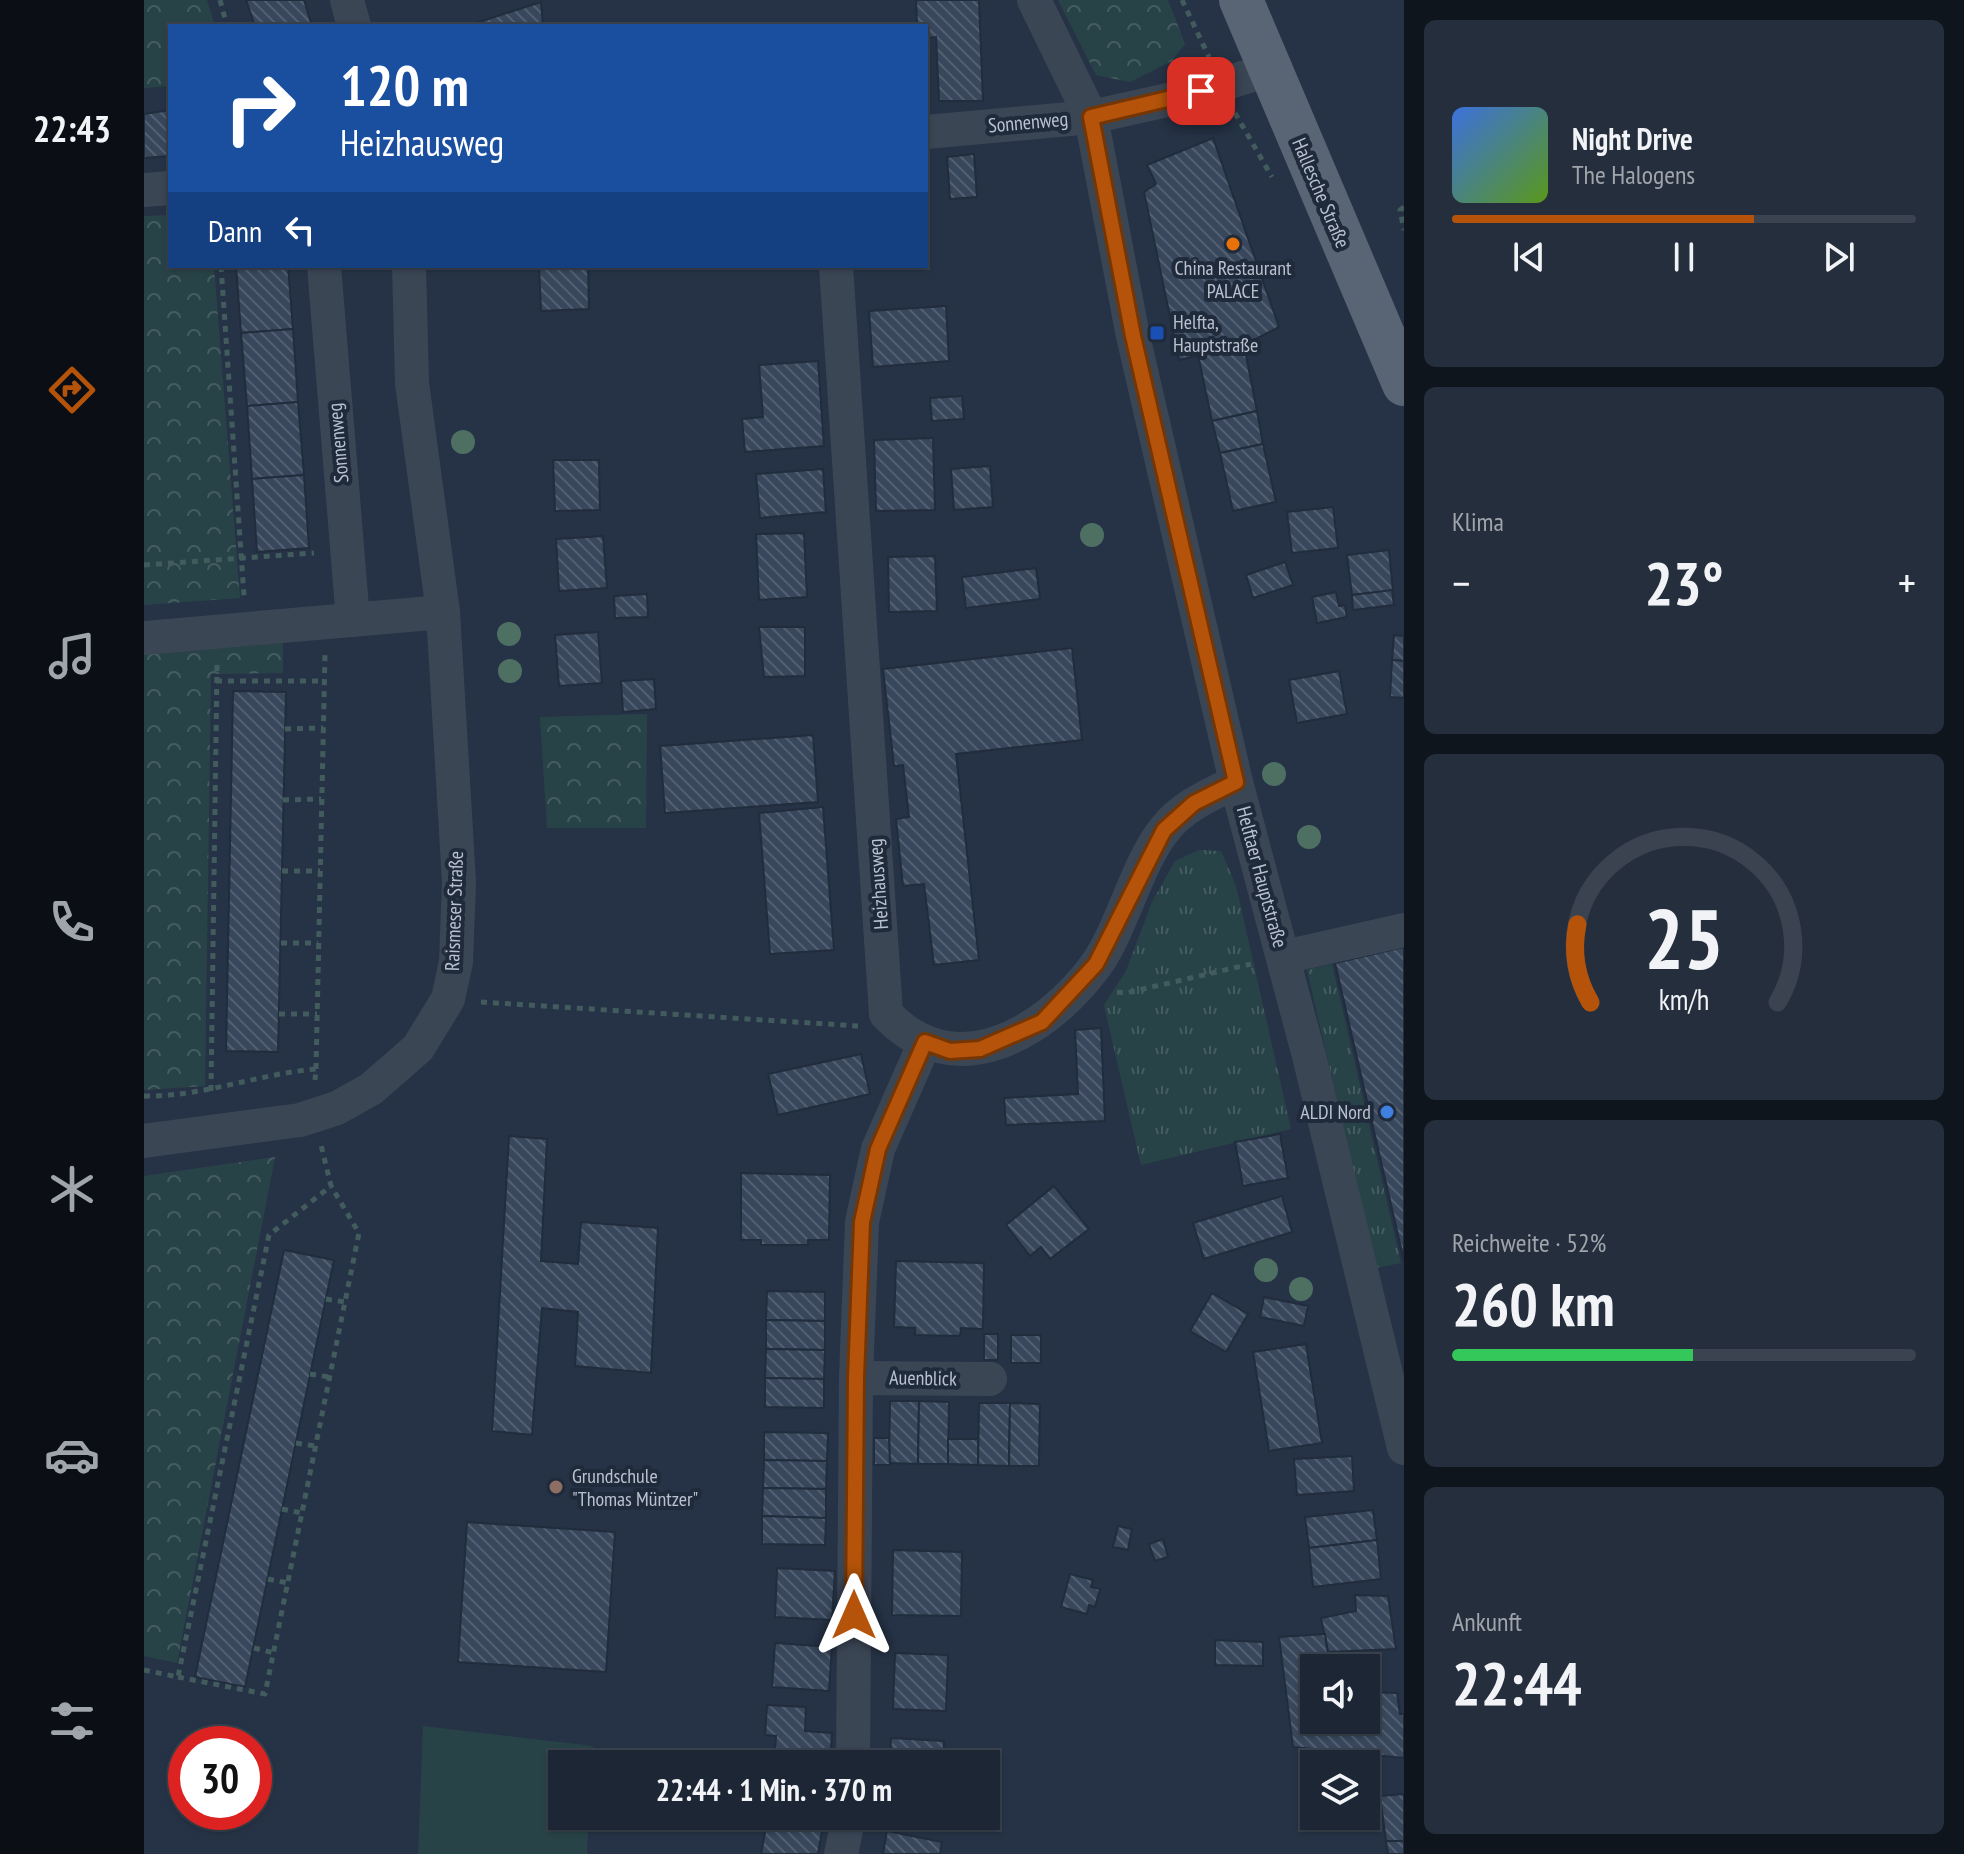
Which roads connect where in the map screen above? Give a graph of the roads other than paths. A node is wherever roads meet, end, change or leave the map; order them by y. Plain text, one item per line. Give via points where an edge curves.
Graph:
1 (347, 0) edge
2 (1034, 0) edge
3 (1241, 0) edge
4 (353, 24) edge
5 (1269, 70) junction
6 (1091, 117) junction
7 (928, 132) edge
8 (168, 188) edge
9 (144, 190) edge
10 (324, 268) edge
11 (409, 268) edge
12 (836, 268) edge
13 (1404, 384) edge
14 (443, 612) junction
15 (339, 621) junction
16 (144, 638) edge
17 (1236, 782) junction
18 (1404, 930) edge
19 (1284, 957) junction
20 (925, 1042) junction
21 (144, 1141) edge
22 (856, 1378) junction
23 (990, 1379) dead end
24 (1404, 1448) edge
25 (853, 1750) edge
26 (846, 1830) edge
27 (841, 1854) edge

1 - 4 street
2 - 6 street
3 - 5 main road, Hallesche Straße
5 - 6 street, Sonnenweg
5 - 13 main road, Hallesche Straße
6 - 7 street, Sonnenweg
6 - 17 street, Helftaer Hauptstraße via 1133,336
8 - 9 street
10 - 15 street, Sonnenweg via 347,550
11 - 14 street, Raismeser Straße via 412,383
12 - 20 street, Heizhausweg via 886,1014
14 - 15 street
14 - 21 street, Raismeser Straße via 459,882 456,962 448,999 418,1048 371,1089 337,1108 315,1116
15 - 16 street
17 - 19 street, Helftaer Hauptstraße
17 - 20 street via 1194,803 1164,830 1096,964 1042,1022 980,1049 950,1051
18 - 19 street
19 - 24 street, Helftaer Hauptstraße
20 - 22 street via 878,1149 869,1184 862,1222
22 - 23 street, Auenblick
22 - 25 street
26 - 27 street

